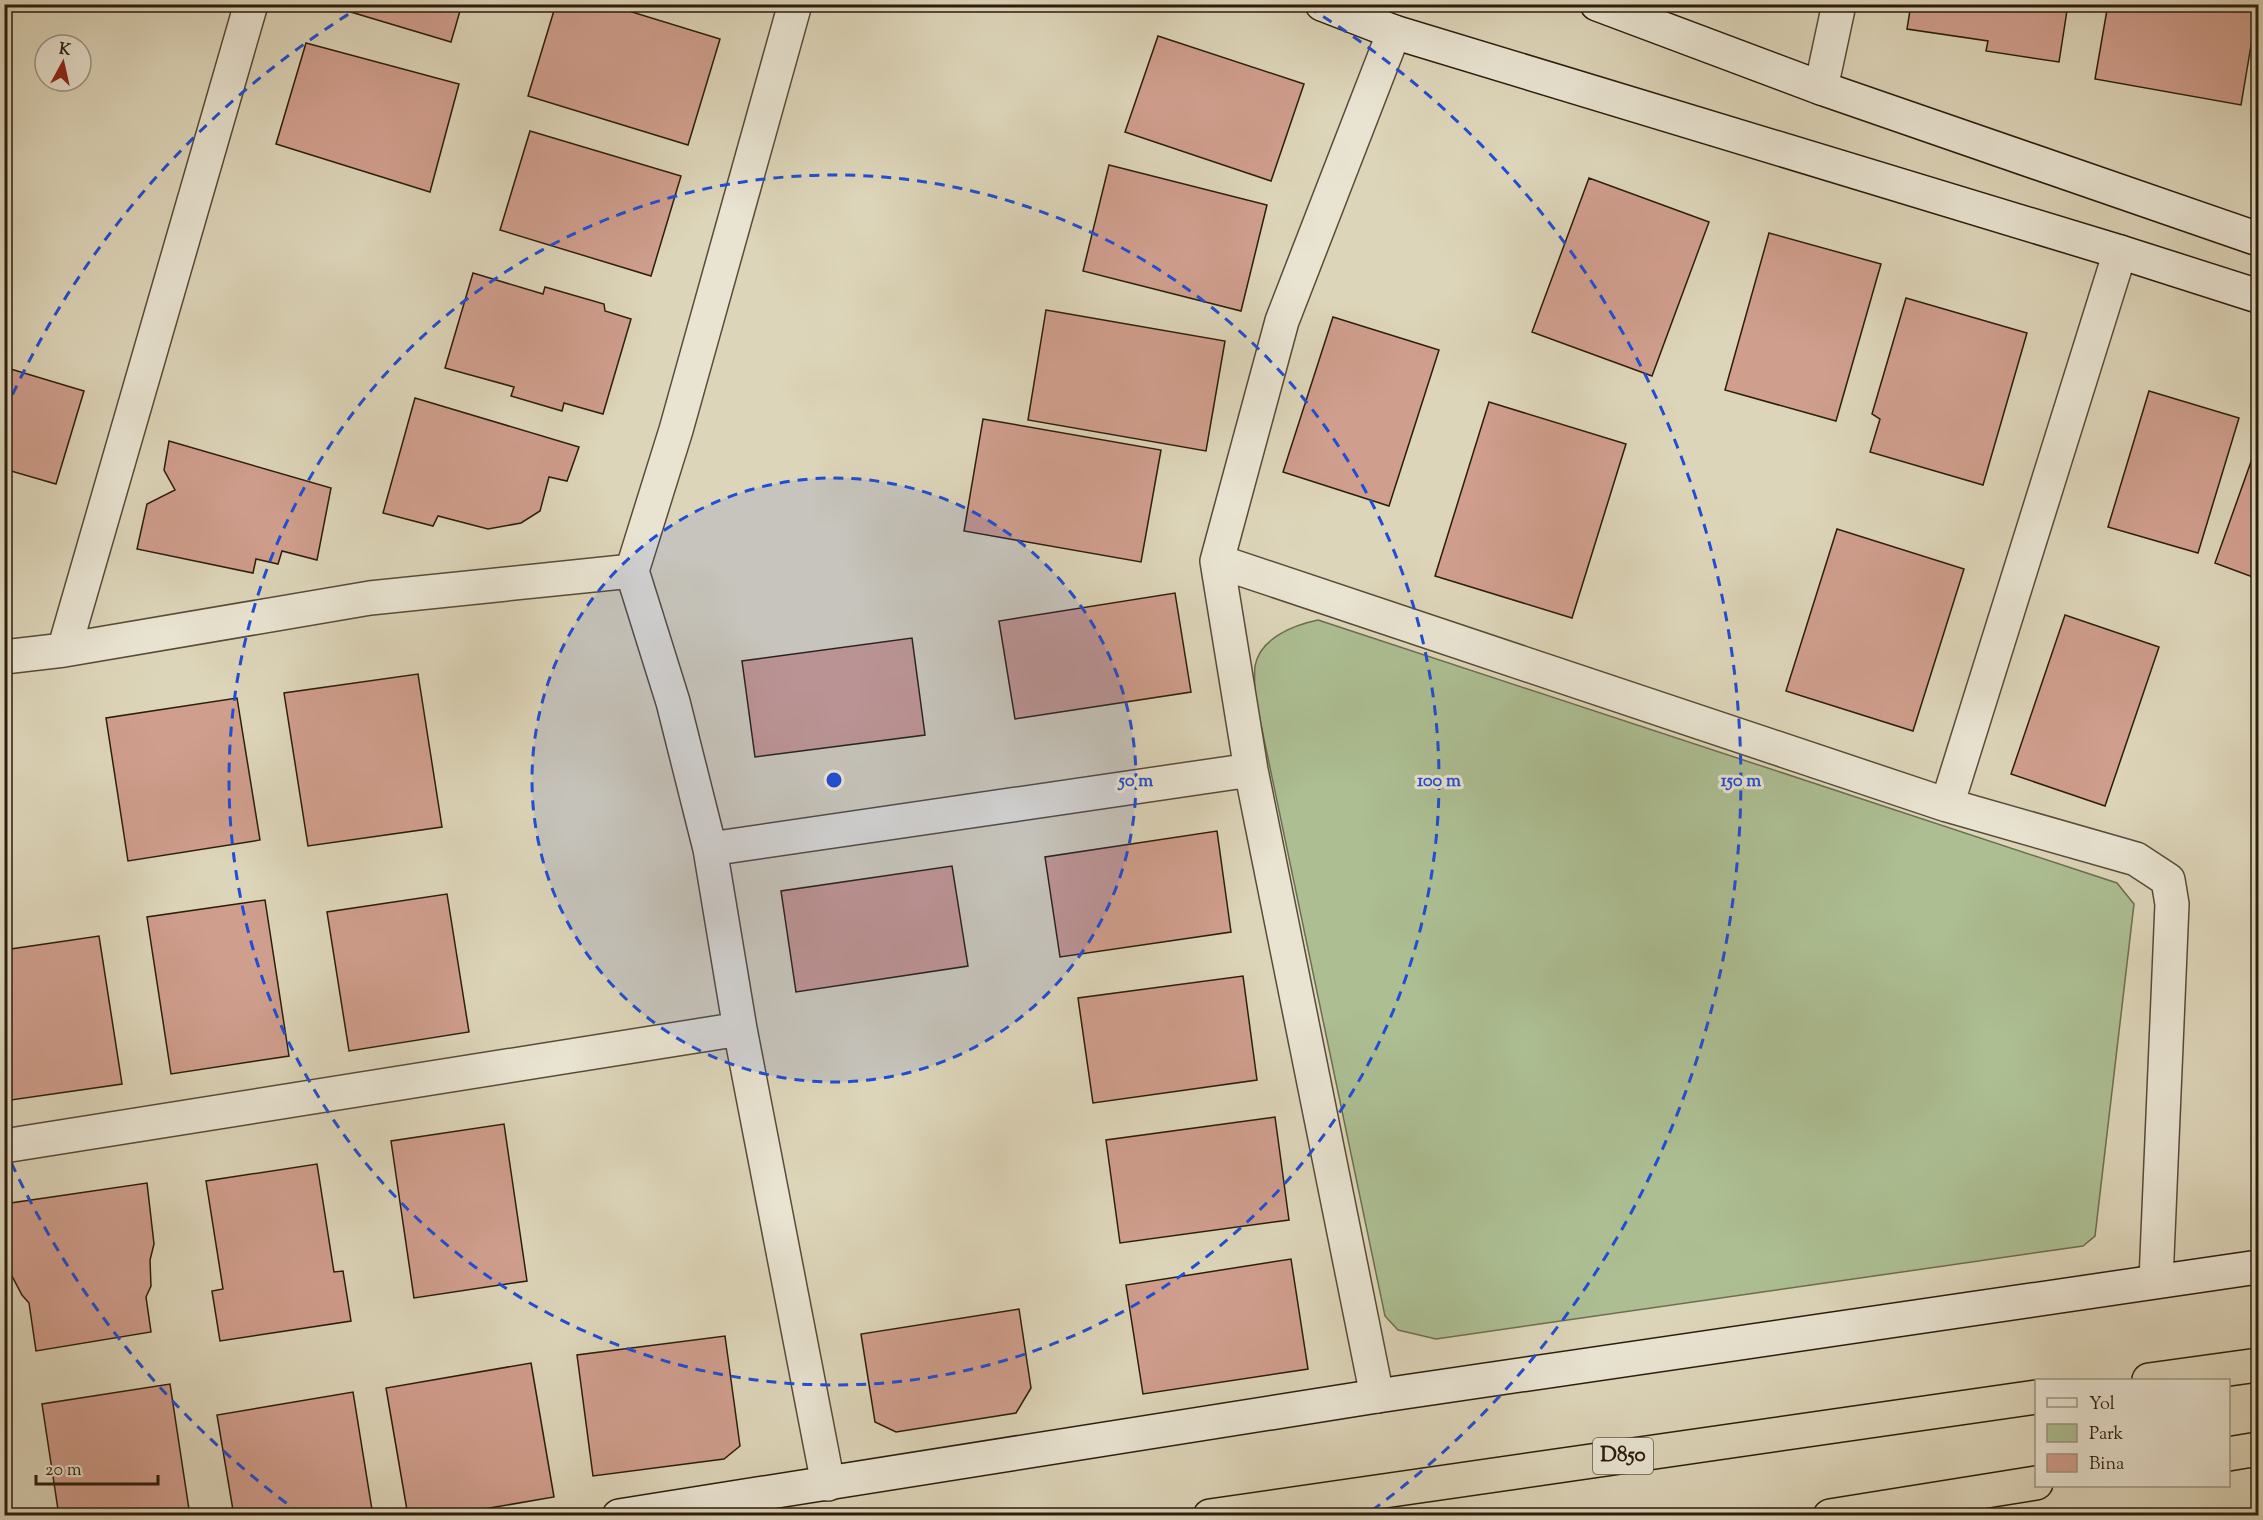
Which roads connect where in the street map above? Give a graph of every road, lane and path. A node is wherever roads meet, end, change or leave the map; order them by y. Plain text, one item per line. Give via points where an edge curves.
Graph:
1 (251, 4) edge
2 (795, 4) edge
3 (1322, 4) edge
4 (1597, 4) edge
5 (1839, 4) edge
6 (1394, 32) junction
7 (1821, 88) junction
8 (2259, 239) edge
9 (2120, 252) junction
10 (2259, 296) edge
11 (1217, 561) junction
12 (632, 572) junction
13 (63, 650) junction
14 (4, 657) edge
15 (1251, 770) junction
16 (1947, 805) junction
17 (710, 849) junction
18 (740, 1029) junction
19 (4, 1146) edge
20 (2259, 1267) edge
21 (2156, 1281) junction
22 (2259, 1365) edge
23 (2156, 1379) edge
24 (1377, 1396) junction
25 (2035, 1397) edge
26 (2259, 1449) edge
27 (2230, 1454) edge
28 (828, 1484) junction
29 (2035, 1484) edge
30 (619, 1515) edge
31 (1210, 1515) edge
32 (1830, 1515) edge

1 - 13 street
2 - 12 street via 676,430
3 - 6 street
4 - 7 street
5 - 7 street
6 - 9 street
6 - 11 street via 1282,321
7 - 8 street
9 - 10 street
9 - 16 street
11 - 15 street
11 - 16 street
12 - 13 street via 370,598
12 - 17 street via 672,702
13 - 14 street
15 - 17 street
15 - 24 street
16 - 21 street via 2136,859 2168,880 2172,904
17 - 18 street
18 - 19 street
18 - 28 street
20 - 21 street
21 - 24 street
22 - 23 highway
24 - 28 street
25 - 31 highway, D850
26 - 27 highway
28 - 30 street
29 - 32 highway

